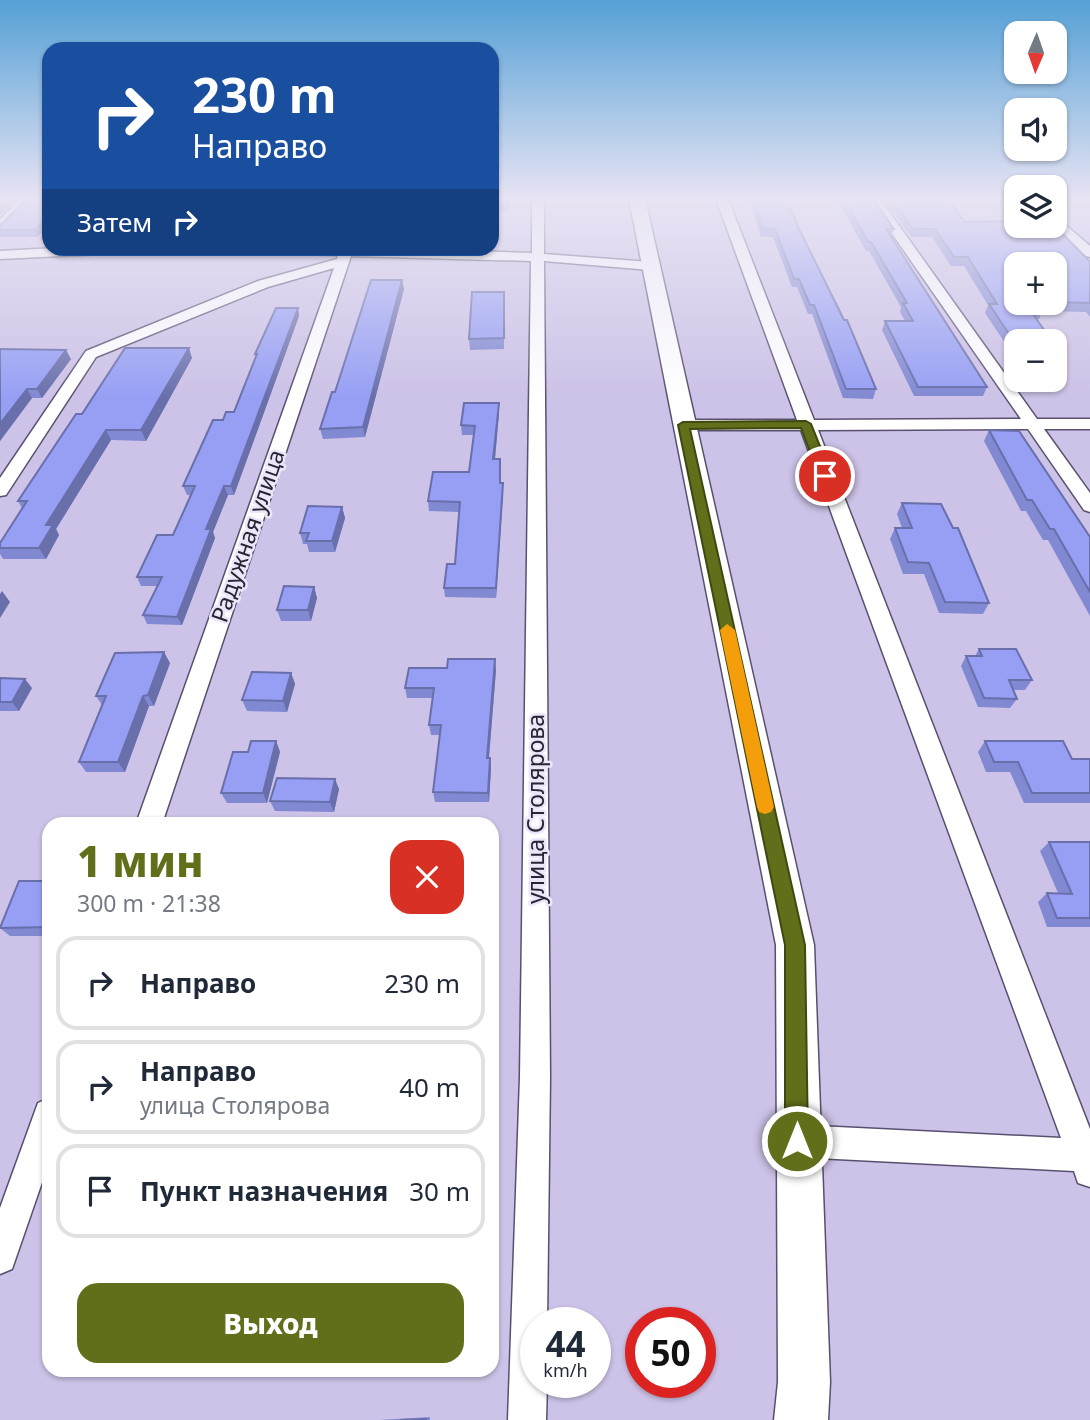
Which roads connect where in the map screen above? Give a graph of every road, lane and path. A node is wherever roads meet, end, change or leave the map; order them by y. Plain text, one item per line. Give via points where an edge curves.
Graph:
1 (313, 265) edge
2 (342, 265) edge
3 (540, 265) edge
4 (641, 265) edge
5 (747, 265) edge
6 (921, 265) edge
7 (650, 266) joint
8 (806, 424) junction
9 (1033, 424) junction
10 (1090, 424) edge
11 (683, 425) junction
12 (0, 491) edge
13 (1090, 506) edge
14 (151, 817) edge
15 (42, 1134) edge
16 (797, 1141) junction
17 (1088, 1161) edge
18 (0, 1257) edge
19 (527, 1420) edge
20 (801, 1420) edge

1 - 12 street via 91,354
2 - 14 street, Радужная улица
3 - 19 street, улица Столярова via 535,1063
4 - 7 street
5 - 8 street
6 - 9 street
7 - 11 main road
8 - 9 street
8 - 11 street
8 - 17 street
9 - 10 street
9 - 13 street
11 - 16 main road via 795,945
15 - 18 street
16 - 17 street
16 - 20 main road via 804,1382

